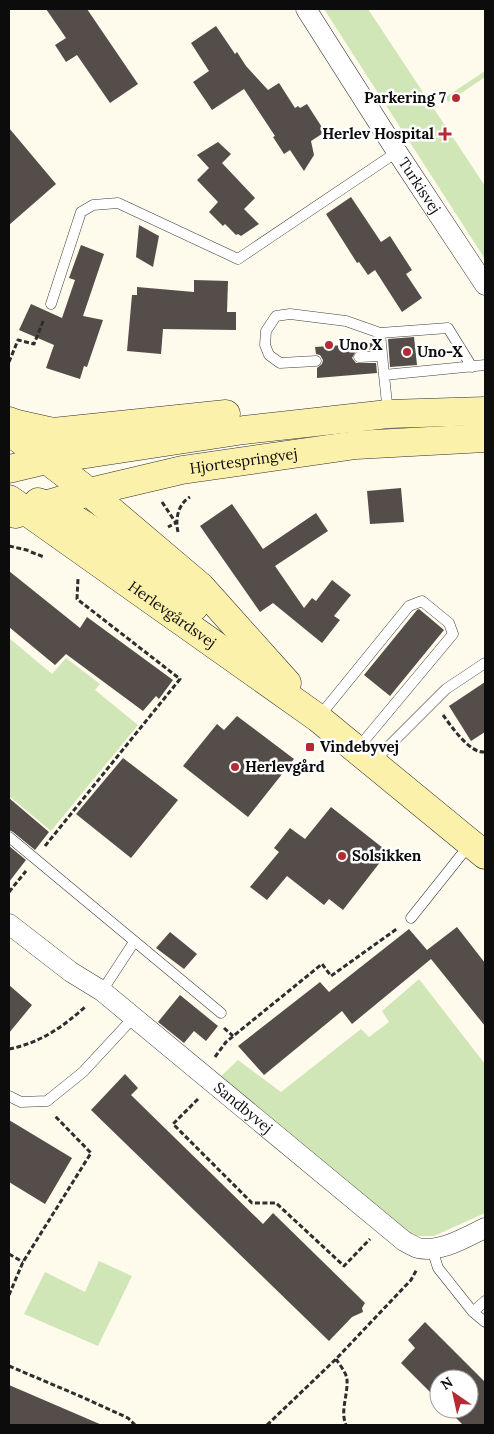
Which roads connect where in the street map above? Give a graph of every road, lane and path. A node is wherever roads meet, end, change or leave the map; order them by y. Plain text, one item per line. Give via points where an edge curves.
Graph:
1 (306, 9) edge
2 (397, 152) junction
3 (485, 285) edge
4 (51, 304) joint
5 (380, 333) junction
6 (382, 356) junction
7 (359, 357) dead end
8 (316, 361) dead end
9 (9, 362) edge
10 (485, 365) edge
11 (472, 367) junction
12 (384, 375) junction
13 (485, 412) edge
14 (388, 414) junction
15 (9, 421) edge
16 (9, 431) edge
17 (485, 438) edge
18 (21, 487) edge
19 (89, 492) junction
20 (195, 494) dead end
21 (179, 533) dead end
22 (78, 575) dead end
23 (252, 644) junction
24 (485, 663) edge
25 (434, 701) junction
26 (318, 718) junction
27 (485, 752) edge
28 (364, 757) junction
29 (9, 837) edge
30 (478, 849) edge
31 (36, 858) junction
32 (9, 892) edge
33 (411, 918) joint
34 (9, 924) edge
35 (134, 942) junction
36 (95, 997) junction
37 (221, 1013) dead end
38 (134, 1017) junction
39 (9, 1049) edge
40 (203, 1074) junction
41 (9, 1096) edge
42 (200, 1097) dead end
43 (41, 1102) junction
44 (485, 1228) edge
45 (372, 1237) dead end
46 (432, 1248) junction
47 (9, 1254) edge
48 (23, 1262) junction
49 (419, 1267) dead end
50 (9, 1295) edge
51 (485, 1301) edge
52 (473, 1312) junction
53 (485, 1322) edge
54 (336, 1359) junction
55 (9, 1366) edge
56 (135, 1425) edge
57 (267, 1425) edge
58 (346, 1425) edge

1 - 2 street, Turkisvej
2 - 3 street, Turkisvej
2 - 4 lane via 238,259 118,204 93,205 81,212
4 - 9 path via 34,344 18,340
5 - 6 lane
5 - 8 lane via 346,321 290,314 276,316 266,331 265,345 269,355 280,363
5 - 11 lane via 448,328
6 - 7 lane
6 - 12 lane
10 - 11 lane
11 - 12 lane
12 - 14 lane
13 - 14 street, Hjortespringvej
14 - 15 street via 224,414 53,432
14 - 18 street, Hjortespringvej via 244,430
16 - 18 street
17 - 19 street, Hjortespringvej via 356,445 182,470
18 - 19 street, Hjortespringvej
18 - 23 street via 90,528 176,596
18 - 26 street, Herlevgårdsvej via 101,565
19 - 23 street, Herlevgårdsvej via 201,587
20 - 21 path via 181,504 176,523
22 - 31 path via 77,599 180,679
23 - 26 street, Herlevgårdsvej
24 - 25 lane
25 - 27 path via 456,733 475,750
25 - 28 lane
26 - 28 street, Herlevgårdsvej
26 - 28 lane via 408,606 422,601 449,623 453,634
28 - 30 street, Herlevgårdsvej
29 - 31 lane
30 - 33 lane
31 - 32 path
31 - 35 lane
33 - 40 path via 331,976 322,964 226,1042
34 - 36 street, Sandbyvej via 71,972
35 - 36 lane
35 - 37 lane
36 - 38 street, Sandbyvej
36 - 39 path via 68,1023 48,1036
38 - 40 street, Sandbyvej
38 - 43 lane via 83,1072 47,1101
40 - 46 street, Sandbyvej via 404,1241 418,1248
41 - 43 lane via 21,1102
42 - 45 path via 173,1124 252,1203 276,1204 344,1266
43 - 48 path via 91,1153
44 - 46 street, Sandbyvej
46 - 52 lane via 438,1268
47 - 48 path
48 - 50 path
49 - 54 path via 411,1280
51 - 52 lane
52 - 53 lane
54 - 57 path
54 - 58 path via 348,1378 344,1404
55 - 56 path via 128,1418

